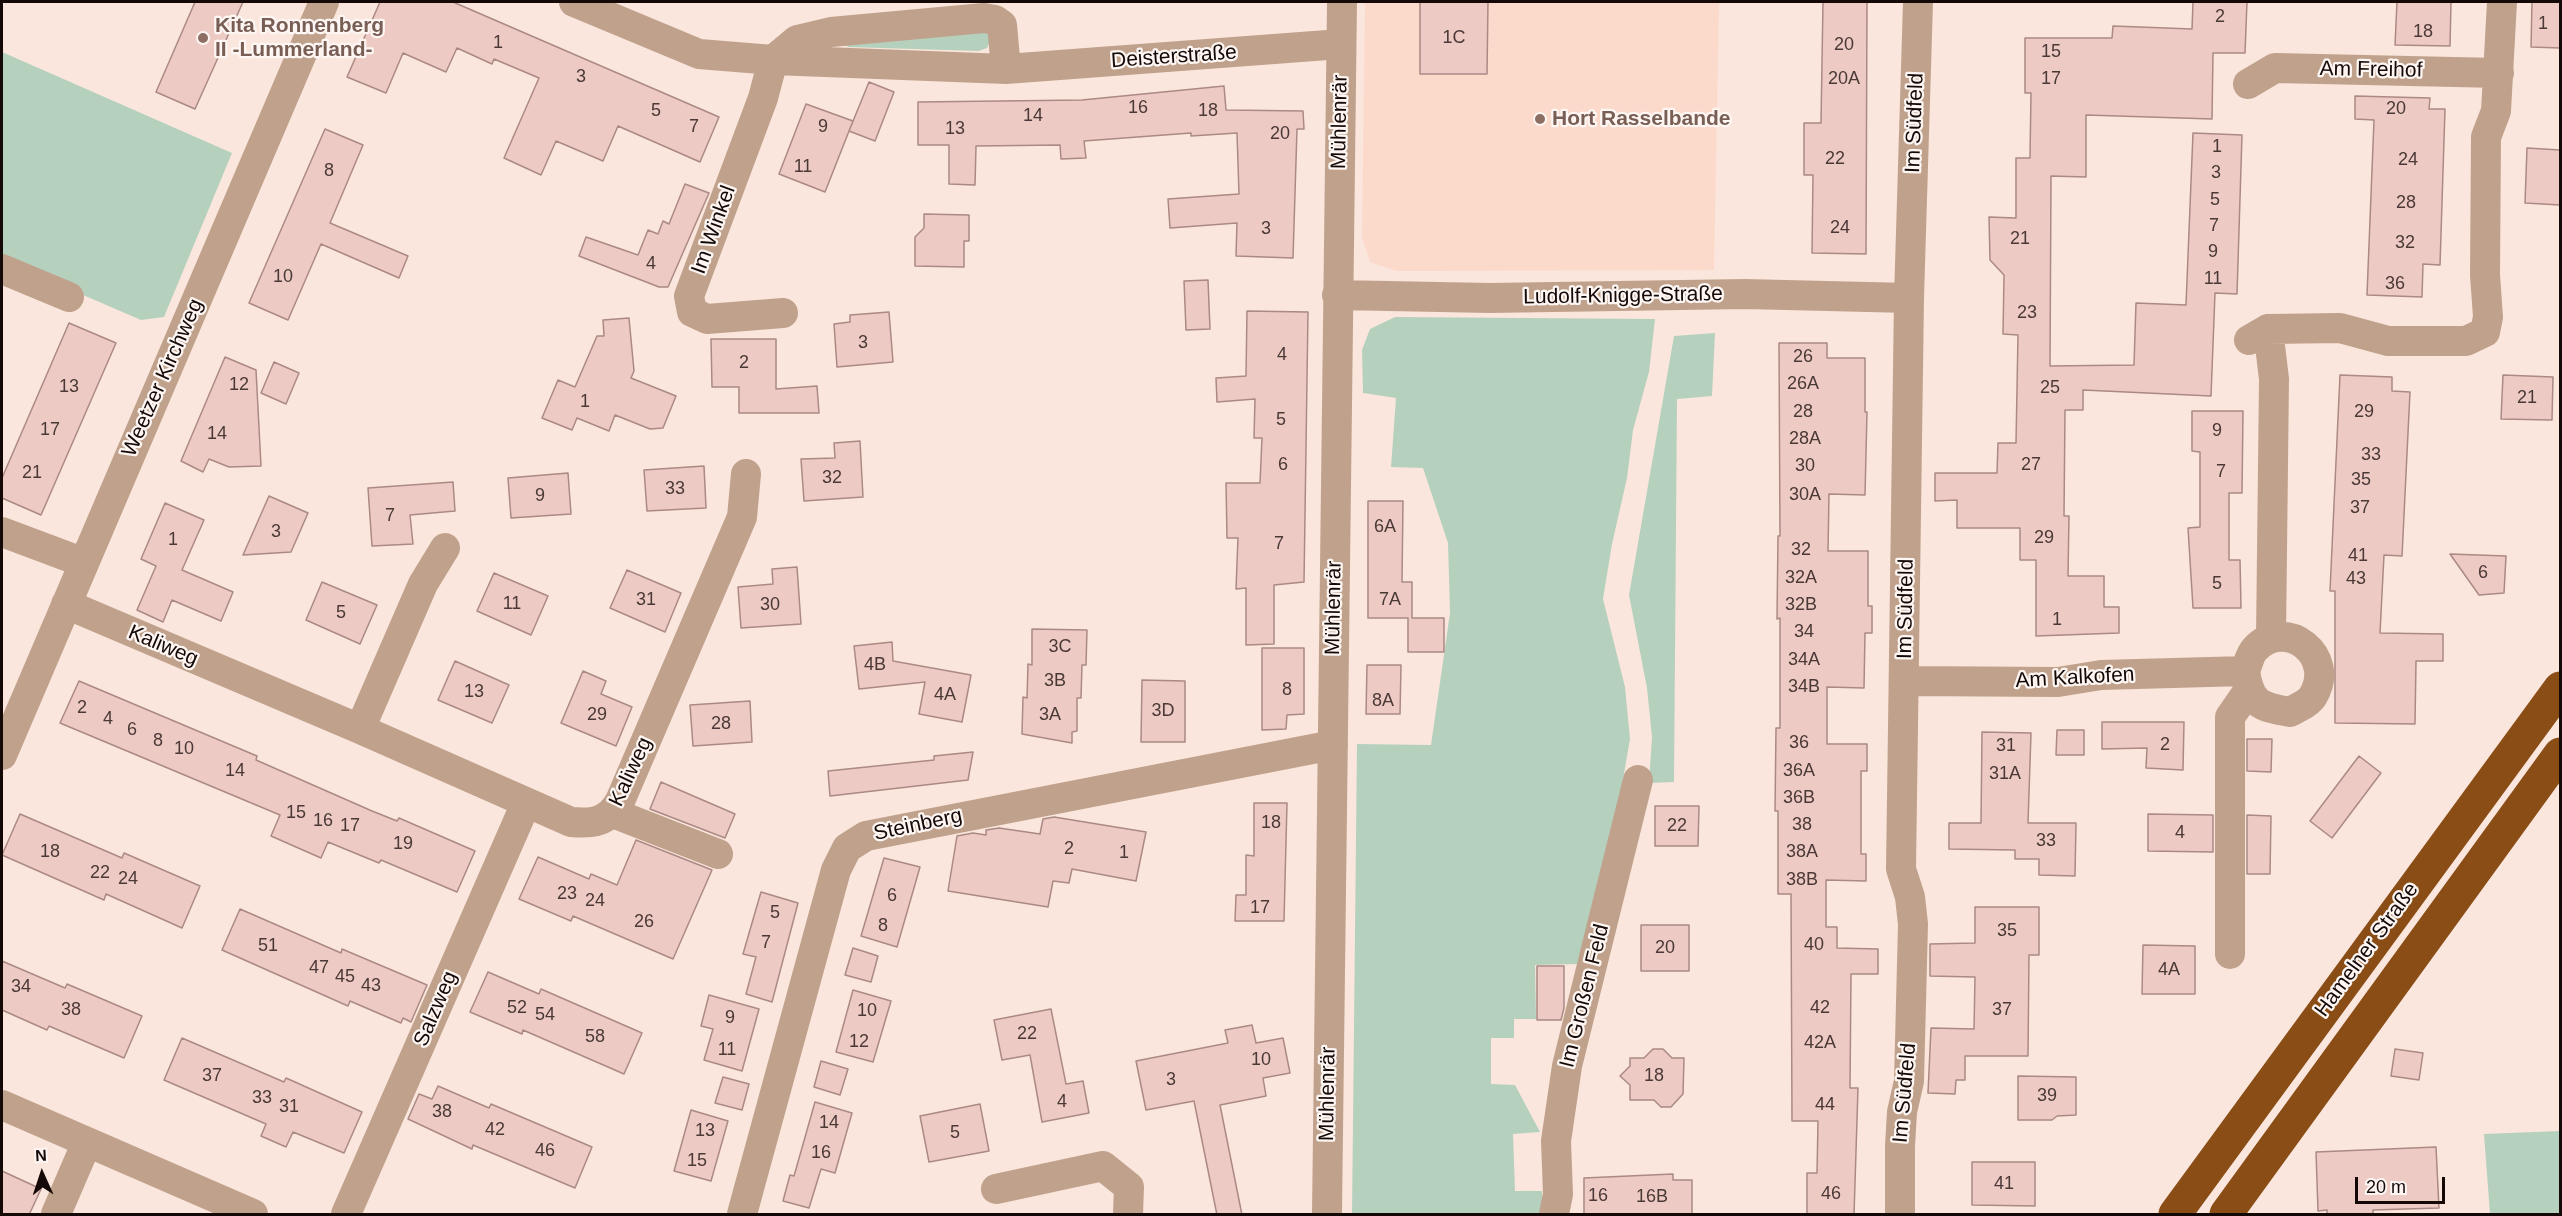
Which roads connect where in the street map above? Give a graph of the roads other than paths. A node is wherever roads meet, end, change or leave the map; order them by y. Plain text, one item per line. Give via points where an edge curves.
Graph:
1 (324, 2) edge
2 (574, 2) edge
3 (1342, 2) edge
4 (1918, 2) edge
5 (2502, 2) edge
6 (1341, 45) junction
7 (773, 60) junction
8 (1006, 69) junction
9 (2499, 73) junction
10 (2248, 84) dead end
11 (2, 269) edge
12 (1337, 295) junction
13 (69, 297) dead end
14 (1910, 298) junction
15 (783, 313) dead end
16 (746, 474) dead end
17 (2, 532) edge
18 (445, 548) dead end
19 (82, 562) junction
20 (66, 604) junction
21 (2271, 638) junction
22 (1905, 681) junction
23 (2247, 681) junction
24 (2560, 688) edge
25 (360, 729) junction
26 (1333, 745) junction
27 (2560, 754) edge
28 (2, 755) edge
29 (1638, 780) dead end
30 (526, 803) junction
31 (613, 813) junction
32 (718, 854) dead end
33 (2230, 954) dead end
34 (2, 1105) edge
35 (87, 1142) junction
36 (996, 1189) dead end
37 (56, 1215) edge
38 (253, 1215) edge
39 (346, 1215) edge
40 (742, 1215) edge
41 (1128, 1215) edge
42 (1327, 1215) edge
43 (1554, 1215) edge
44 (1900, 1215) edge
45 (2175, 1215) edge
46 (2226, 1215) edge

1 - 19 street, Weetzer Kirchweg
2 - 7 street, Deisterstraße via 699,54
3 - 6 street, Mühlenrär
4 - 14 street, Im Südfeld
5 - 9 street
6 - 8 street, Deisterstraße
6 - 12 street, Mühlenrär
7 - 8 street, Deisterstraße
7 - 8 street via 797,40 831,32 984,18 1002,25
7 - 15 street, Im Winkel via 763,98 689,296 692,312 706,319
9 - 10 street, Am Freihof via 2275,68
9 - 21 street via 2496,111 2486,137 2485,332 2466,341 2388,341 2340,328 2259,335 2274,379
11 - 13 street
12 - 14 street, Ludolf-Knigge-Straße via 1490,298 1745,294
12 - 26 street, Mühlenrär
14 - 22 street, Im Südfeld
16 - 31 street, Kaliweg via 742,517
17 - 19 street
18 - 25 street via 423,584
19 - 20 street, Weetzer Kirchweg
20 - 25 street, Kaliweg
20 - 28 street, Weetzer Kirchweg
21 - 23 street via 2254,650
21 - 23 street via 2292,638 2309,647 2318,660 2321,675 2313,698 2290,712 2265,708
22 - 23 street, Am Kalkofen via 2058,682 2101,675
22 - 44 street, Im Südfeld via 1901,869 1913,924 1909,1081 1902,1112
23 - 33 street via 2230,717
24 - 45 highway, Hamelner Straße
25 - 30 street, Kaliweg
26 - 40 street, Steinberg via 866,836 847,848 836,870
26 - 42 street, Mühlenrär
27 - 46 highway
29 - 43 street, Im Großen Feld via 1567,1066 1556,1141 1558,1194
30 - 31 street, Kaliweg via 571,822 593,824
30 - 39 street, Salzweg
31 - 32 street
34 - 35 street
35 - 37 street
35 - 38 street
36 - 41 street via 1103,1166 1129,1187

